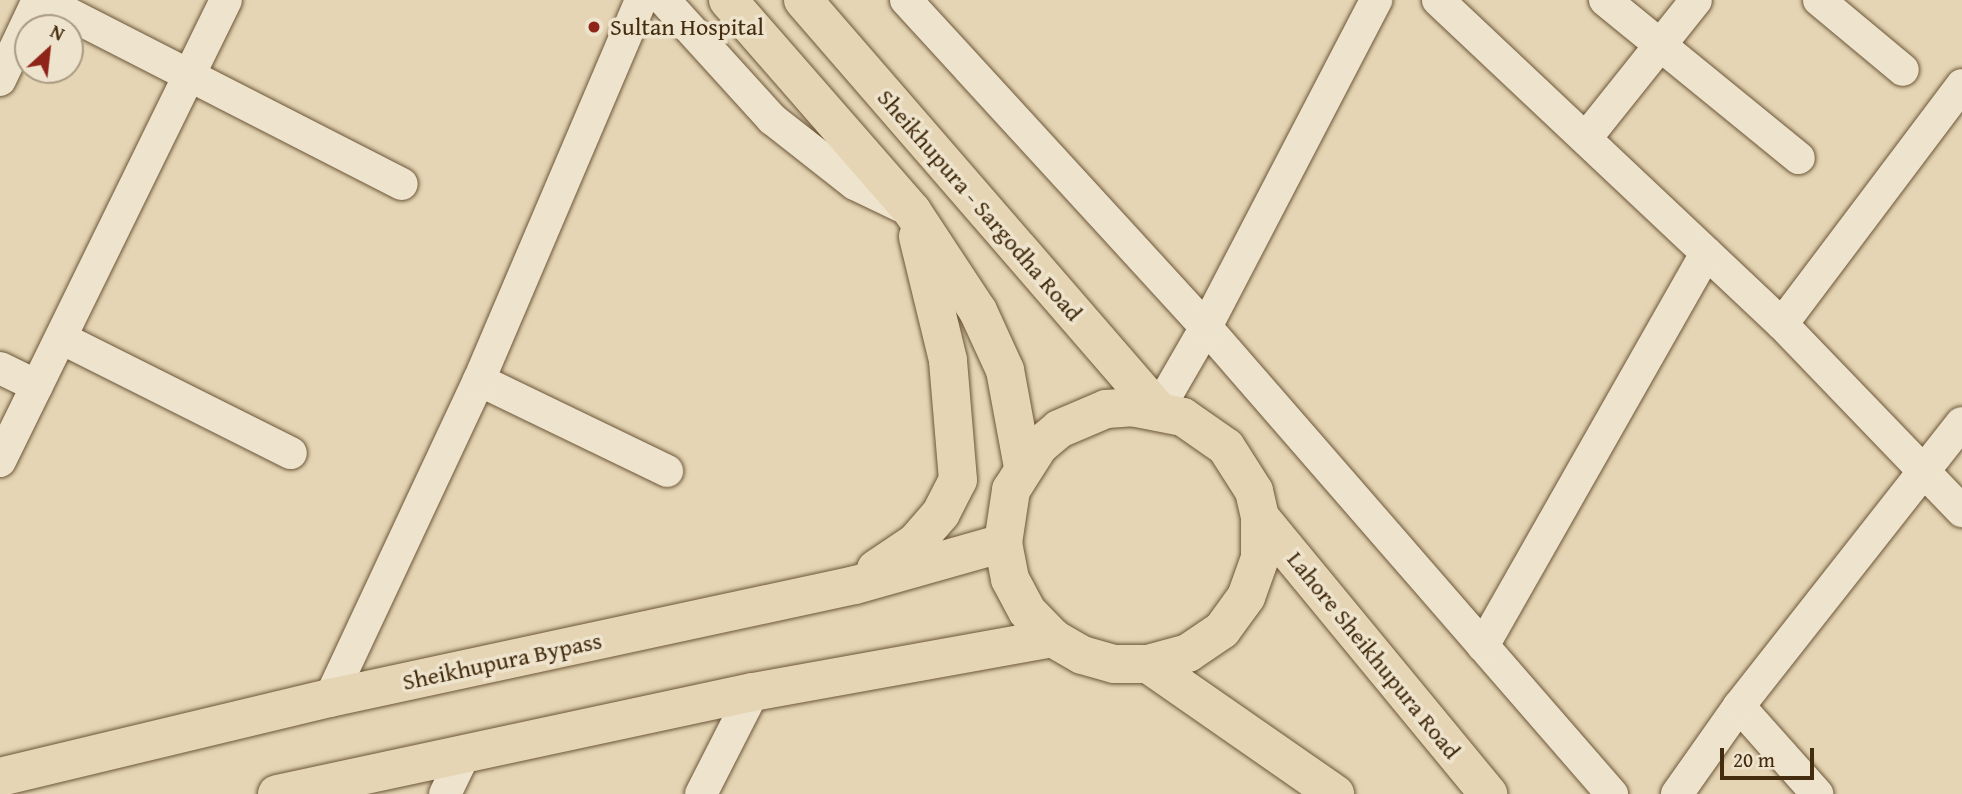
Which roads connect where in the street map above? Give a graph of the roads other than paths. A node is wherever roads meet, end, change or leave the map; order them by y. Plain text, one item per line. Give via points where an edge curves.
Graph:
1 (40, 0) edge
2 (226, 0) edge
3 (641, 0) edge
4 (664, 0) edge
5 (728, 0) edge
6 (803, 0) edge
7 (906, 0) edge
8 (1376, 0) edge
9 (1438, 0) edge
10 (1605, 0) edge
11 (1696, 0) edge
12 (1819, 0) edge
13 (1660, 45) junction
14 (1903, 70) dead end
15 (190, 75) junction
16 (0, 80) edge
17 (1962, 85) edge
18 (1586, 138) junction
19 (1799, 158) dead end
20 (402, 184) dead end
21 (912, 211) junction
22 (1706, 253) junction
23 (1782, 324) junction
24 (1206, 327) junction
25 (61, 338) junction
26 (0, 369) edge
27 (479, 380) junction
28 (37, 386) junction
29 (1158, 410) junction
30 (1962, 423) edge
31 (291, 453) dead end
32 (0, 461) edge
33 (1023, 467) junction
34 (1926, 469) junction
35 (667, 471) dead end
36 (1962, 510) edge
37 (1260, 517) junction
38 (1003, 543) junction
39 (855, 585) junction
40 (1053, 638) junction
41 (1483, 646) junction
42 (1148, 664) junction
43 (753, 692) junction
44 (330, 698) junction
45 (1739, 706) junction
46 (463, 757) junction
47 (0, 776) edge
48 (1325, 791) edge
49 (277, 794) edge
50 (445, 794) edge
51 (701, 794) edge
52 (1488, 794) edge
53 (1612, 794) edge
54 (1677, 794) edge
55 (1817, 794) edge

1 - 15 street
1 - 16 street
2 - 15 street
3 - 27 street
4 - 21 street via 772,118 855,184
5 - 21 highway
6 - 29 highway, Sheikhupura - Sargodha Road
7 - 24 street
8 - 24 street
9 - 18 street
10 - 13 street
11 - 13 street
12 - 14 street
13 - 18 street
13 - 19 street
15 - 20 street
15 - 25 street
17 - 23 street
18 - 22 street
21 - 33 highway via 978,311 1005,370
21 - 39 highway via 948,360 958,480 941,513 916,542
22 - 23 street
22 - 41 street
23 - 34 street
24 - 29 street
24 - 41 street
25 - 28 street
25 - 31 street
26 - 28 street
27 - 35 street
27 - 44 street
28 - 32 street
29 - 33 highway via 1119,408 1082,417 1039,446
29 - 37 highway via 1183,417 1226,447 1254,491
30 - 34 street
33 - 38 highway via 1011,490
34 - 36 street
34 - 45 street
37 - 42 highway via 1260,558 1247,597 1222,630 1188,653
37 - 52 highway, Lahore Sheikhupura Road
38 - 39 highway, Sheikhupura Bypass
38 - 40 highway via 1010,579 1027,611
39 - 44 highway, Sheikhupura Bypass
40 - 42 highway via 1092,658 1114,664
40 - 43 highway
41 - 53 street
42 - 48 highway
43 - 46 highway
43 - 51 street
44 - 47 highway, Sheikhupura Bypass
45 - 54 street
45 - 55 street
46 - 49 highway
46 - 50 street

